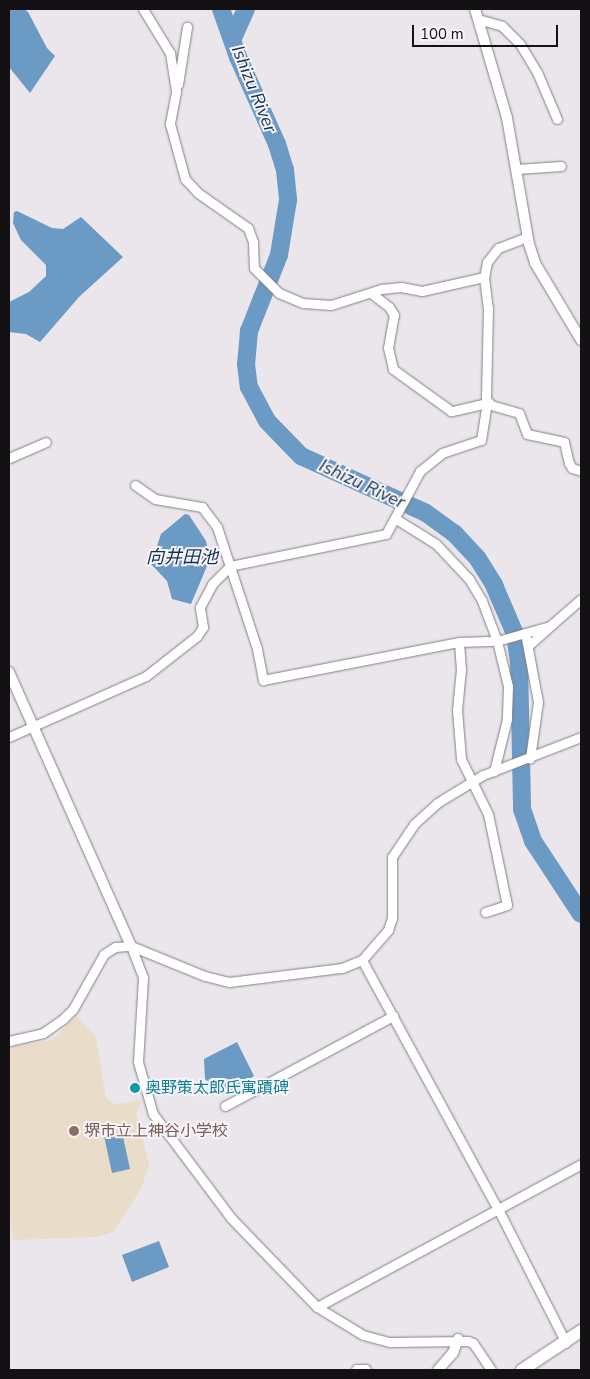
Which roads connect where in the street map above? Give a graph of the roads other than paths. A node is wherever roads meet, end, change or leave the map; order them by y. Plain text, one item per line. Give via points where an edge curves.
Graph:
1 (143, 9) edge
2 (475, 9) edge
3 (478, 19) junction
4 (187, 27) dead end
5 (176, 92) junction
6 (557, 119) dead end
7 (561, 166) dead end
8 (516, 168) junction
9 (527, 237) junction
10 (484, 277) junction
11 (371, 294) junction
12 (581, 340) edge
13 (487, 403) junction
14 (46, 442) dead end
15 (9, 458) edge
16 (581, 471) edge
17 (135, 485) dead end
18 (396, 519) junction
19 (230, 566) junction
20 (581, 599) edge
21 (550, 626) junction
22 (524, 633) junction
23 (497, 641) junction
24 (459, 642) junction
25 (528, 646) junction
26 (9, 672) edge
27 (33, 726) junction
28 (9, 737) edge
29 (581, 737) edge
30 (529, 758) junction
31 (495, 770) junction
32 (470, 784) junction
33 (485, 912) dead end
34 (131, 946) junction
35 (362, 960) junction
36 (393, 1016) junction
37 (9, 1040) edge
38 (226, 1106) dead end
39 (581, 1164) edge
40 (498, 1209) junction
41 (317, 1307) junction
42 (581, 1331) edge
43 (458, 1339) junction
44 (566, 1343) junction
45 (357, 1370) edge
46 (366, 1370) edge
47 (438, 1370) edge
48 (491, 1370) edge
49 (522, 1370) edge

1 - 5 street via 170,53
2 - 3 street
3 - 6 street via 502,26 520,44 537,72
3 - 8 street via 508,118
4 - 5 street
5 - 11 street via 170,124 185,179 198,193 248,228 253,242 254,268 279,293 303,302 331,305
7 - 8 street
8 - 9 street
9 - 10 street via 490,255
9 - 12 street via 534,263
10 - 11 street via 453,281 422,291 401,287 381,289
10 - 13 street via 488,308 485,336
11 - 13 street via 389,306 394,315 388,348 391,364 399,376 451,411
13 - 16 street via 519,412 527,434 564,442 569,463
13 - 18 street via 481,440 442,453 416,475
14 - 15 street
17 - 19 street via 155,500 202,507 218,527
18 - 19 street via 386,534
18 - 23 street via 436,544 468,579 482,601
19 - 24 street via 257,649 263,680
19 - 27 street via 212,584 200,607 203,627 197,636 146,676
20 - 21 street
21 - 22 street
21 - 25 street
22 - 23 street
22 - 25 street
23 - 24 street
23 - 31 street via 509,700
24 - 32 street via 459,746
25 - 30 street via 538,702
26 - 27 street
27 - 28 street
27 - 34 street
29 - 30 street
30 - 31 street
31 - 32 street
32 - 33 street via 488,814 507,904
32 - 35 street via 437,803 396,848 390,867 392,918 388,930
34 - 35 street via 205,976 230,982 342,968
34 - 37 street via 115,947 104,954 73,1009 55,1026 43,1033
34 - 41 street via 143,978 138,1062 153,1114 232,1218
35 - 36 street
36 - 38 street
36 - 40 street
39 - 40 street
40 - 41 street
40 - 44 street
41 - 43 street via 363,1336 376,1340
42 - 44 main road
43 - 47 street via 453,1353
43 - 48 street via 474,1343
44 - 49 main road
45 - 46 street

